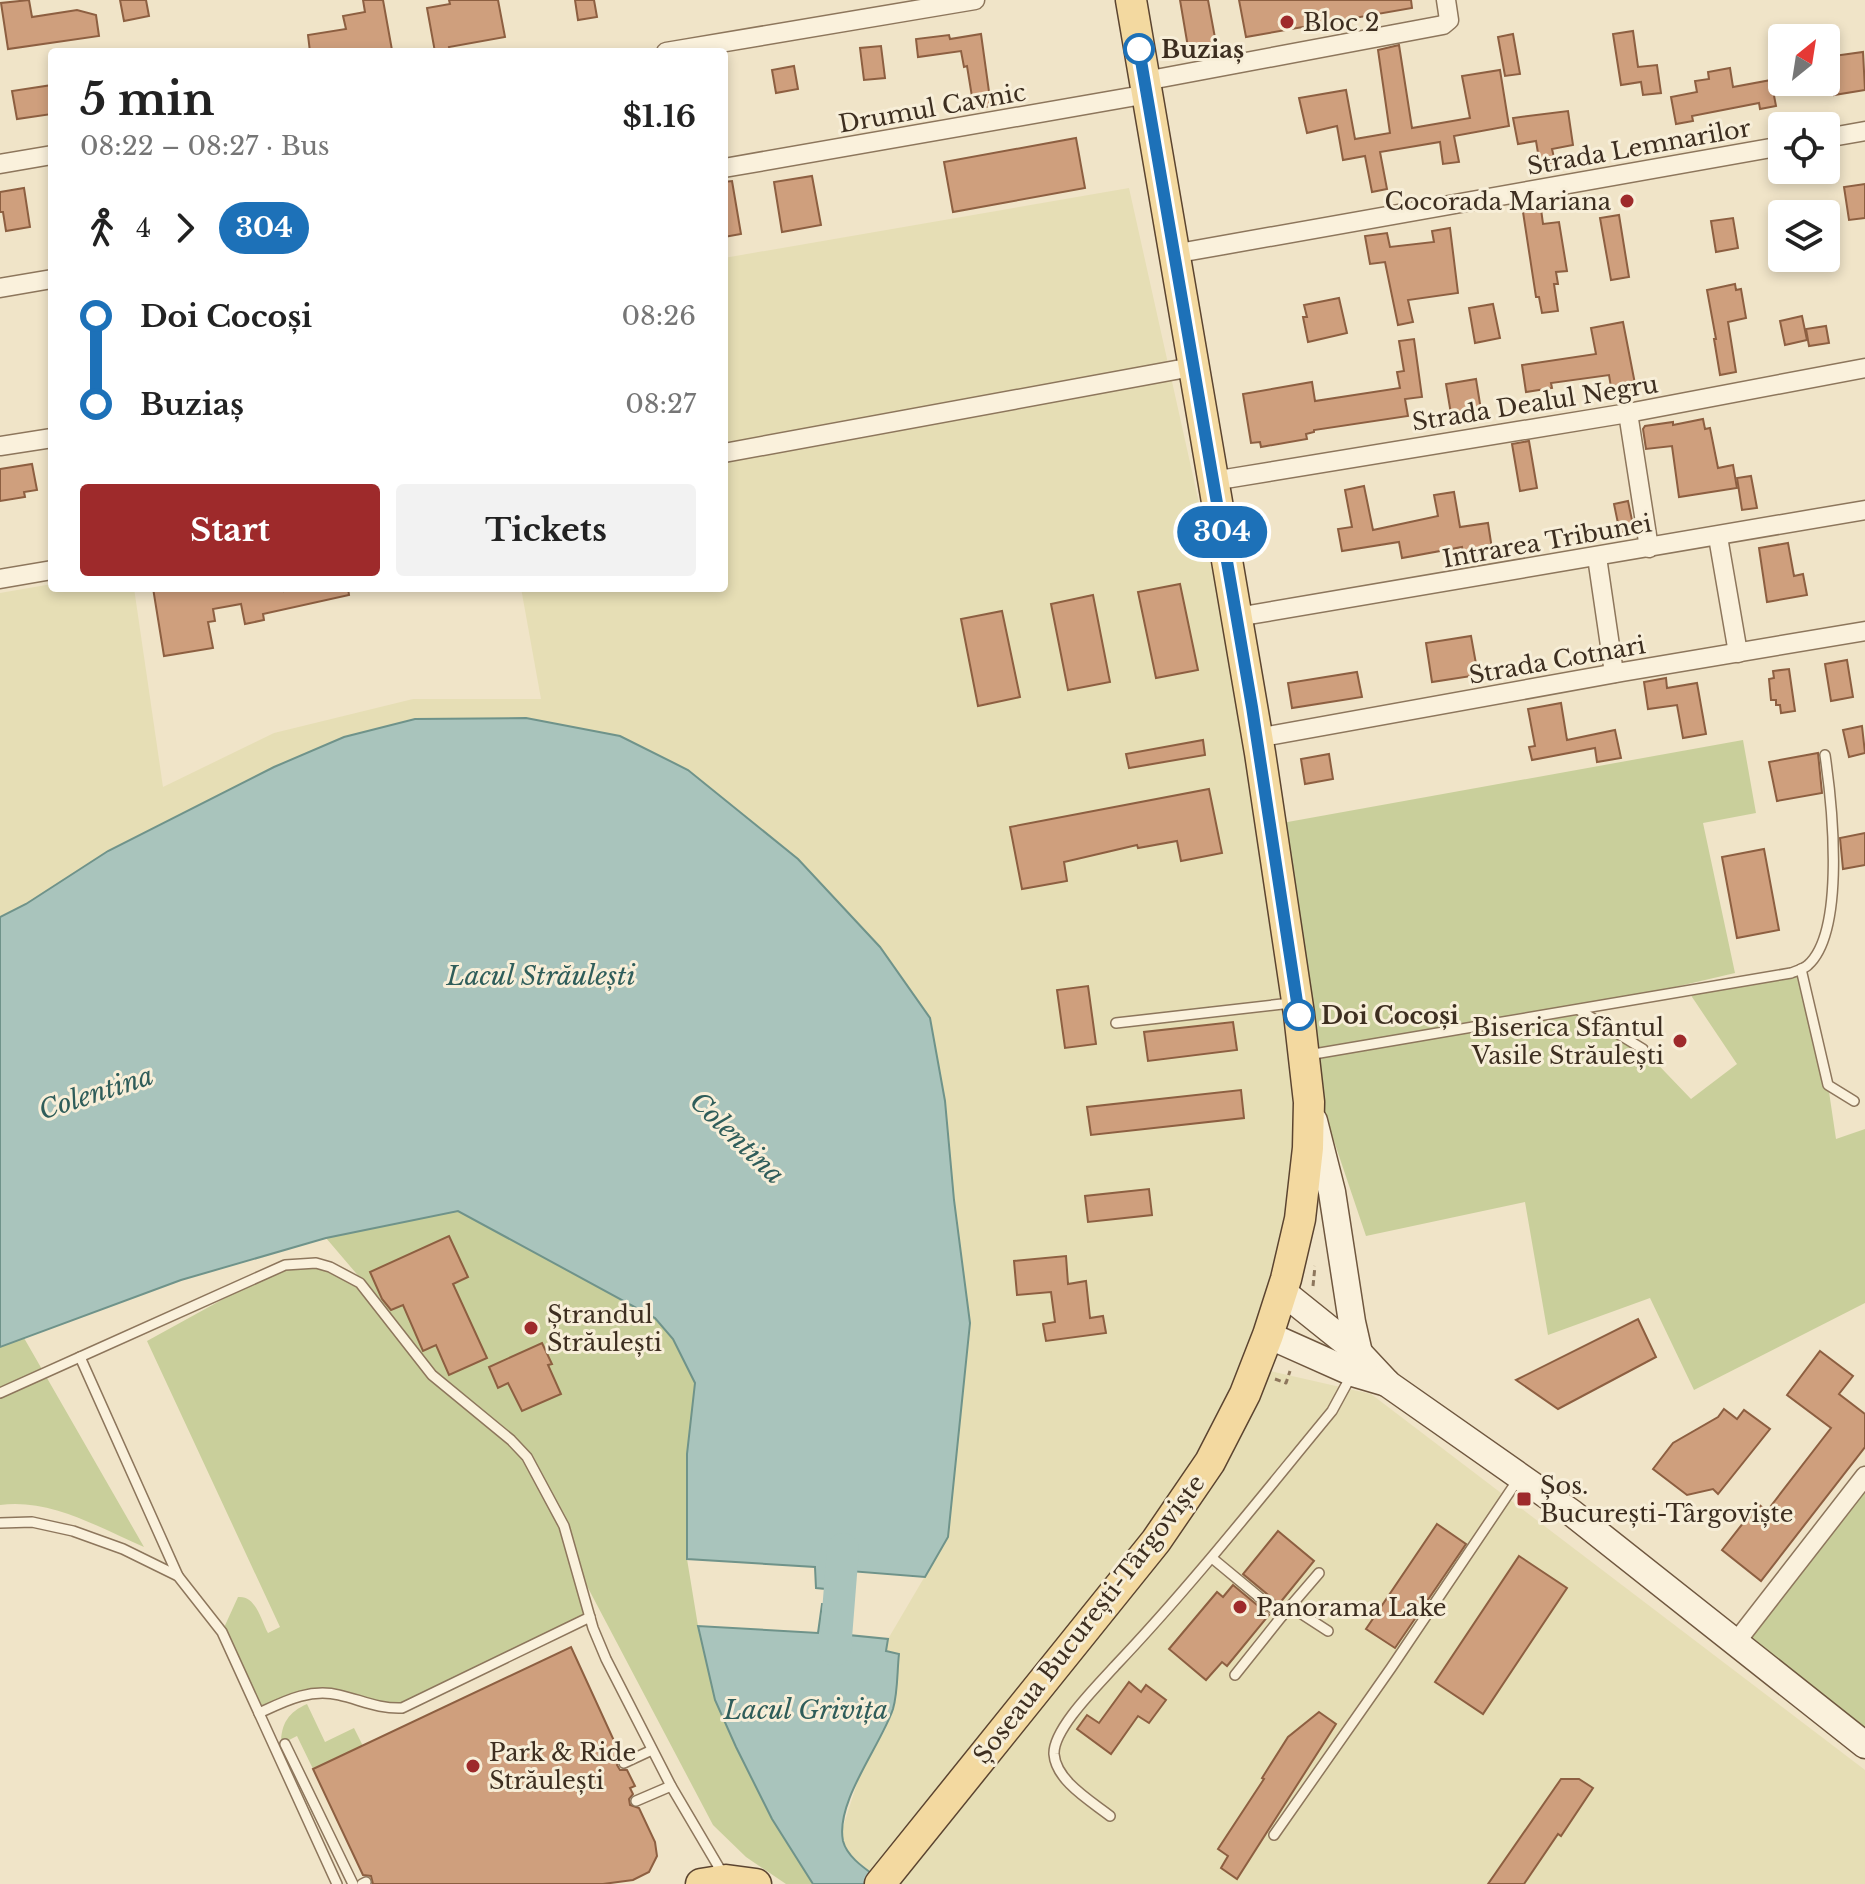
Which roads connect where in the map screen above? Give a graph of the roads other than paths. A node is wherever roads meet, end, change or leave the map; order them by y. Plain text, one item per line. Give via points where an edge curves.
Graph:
1 (975, 0) edge
2 (1131, 0) edge
3 (1446, 0) edge
4 (690, 48) edge
5 (1146, 88) junction
6 (1865, 131) edge
7 (1840, 135) edge
8 (1768, 148) edge
9 (48, 156) edge
10 (0, 164) edge
11 (728, 167) edge
12 (1173, 254) junction
13 (48, 280) edge
14 (0, 288) edge
15 (1192, 367) junction
16 (1865, 368) edge
17 (1628, 413) junction
18 (48, 439) edge
19 (0, 446) edge
20 (728, 452) edge
21 (1213, 481) junction
22 (1865, 510) edge
23 (1718, 537) junction
24 (1649, 548) junction
25 (1597, 557) junction
26 (48, 571) edge
27 (0, 579) edge
28 (1237, 617) junction
29 (1865, 631) edge
30 (1738, 653) junction
31 (1614, 673) junction
32 (1257, 738) junction
33 (1825, 755) dead end
34 (1801, 969) junction
35 (1298, 1003) junction
36 (1579, 1010) junction
37 (1116, 1023) dead end
38 (1643, 1049) dead end
39 (1305, 1055) junction
40 (1854, 1101) dead end
41 (1309, 1102) junction
42 (1283, 1292) junction
43 (1268, 1335) junction
44 (80, 1357) junction
45 (1356, 1363) junction
46 (0, 1393) edge
47 (1521, 1475) junction
48 (1865, 1476) edge
49 (0, 1523) edge
50 (1212, 1558) junction
51 (1319, 1573) dead end
52 (178, 1576) junction
53 (1291, 1607) junction
54 (1282, 1616) junction
55 (590, 1617) junction
56 (1328, 1631) dead end
57 (1736, 1642) junction
58 (1235, 1675) dead end
59 (259, 1713) junction
60 (285, 1744) dead end
61 (1865, 1745) edge
62 (652, 1750) junction
63 (624, 1763) dead end
64 (671, 1786) junction
65 (636, 1801) dead end
66 (1110, 1816) dead end
67 (1274, 1835) dead end
68 (714, 1882) edge
69 (337, 1884) edge
70 (353, 1884) edge
71 (756, 1884) edge
72 (880, 1884) edge

1 - 4 street
2 - 5 main road, Șoseaua București-Târgoviște
3 - 5 street, Drumul Cavnic via 1449,20 1443,25
5 - 11 street, Drumul Cavnic
5 - 12 main road, Șoseaua București-Târgoviște
6 - 7 street
8 - 12 street, Strada Lemnarilor
9 - 10 street
12 - 15 main road, Șoseaua București-Târgoviște
13 - 14 street
15 - 20 street
15 - 21 main road, Șoseaua București-Târgoviște
16 - 17 street, Strada Dealul Negru
17 - 21 street, Strada Dealul Negru
17 - 24 street
18 - 19 street
21 - 28 main road, Șoseaua București-Târgoviște
22 - 23 street, Intrarea Tribunei
23 - 24 street, Intrarea Tribunei
23 - 30 street
24 - 25 street, Intrarea Tribunei
25 - 28 street, Intrarea Tribunei
25 - 31 street
26 - 27 street
28 - 32 main road, Șoseaua București-Târgoviște
29 - 30 street, Strada Cotnari
30 - 31 street, Strada Cotnari
31 - 32 street, Strada Cotnari
32 - 35 main road, Șoseaua București-Târgoviște
33 - 34 lane via 1832,814 1831,906 1818,949
34 - 36 lane
34 - 40 lane via 1828,1085
35 - 37 lane
35 - 39 main road, Șoseaua București-Târgoviște
36 - 38 lane
36 - 39 lane
39 - 41 main road, Șoseaua București-Târgoviște
41 - 42 main road, Șoseaua București-Târgoviște via 1300,1219
41 - 45 main road via 1332,1192
42 - 43 main road, Șoseaua București-Târgoviște
42 - 45 main road
43 - 45 main road
43 - 72 main road, Șoseaua București-Târgoviște via 1230,1426 1185,1502
44 - 46 lane
44 - 52 lane
44 - 55 lane via 285,1265 316,1263 345,1274 374,1298 432,1375 527,1457 564,1526
45 - 47 main road
45 - 50 lane via 1332,1411
47 - 57 main road
47 - 67 lane
48 - 57 street
49 - 52 lane via 32,1522 73,1531
50 - 54 lane
50 - 66 lane via 1098,1684 1056,1739 1054,1757 1068,1782
51 - 53 lane
52 - 59 lane via 222,1632
53 - 54 lane
53 - 56 lane
54 - 58 lane
55 - 59 lane via 402,1708 310,1693
55 - 62 lane
57 - 61 main road
59 - 69 lane
60 - 70 lane
62 - 63 lane
62 - 64 lane
64 - 65 lane
64 - 68 lane
68 - 71 main road

